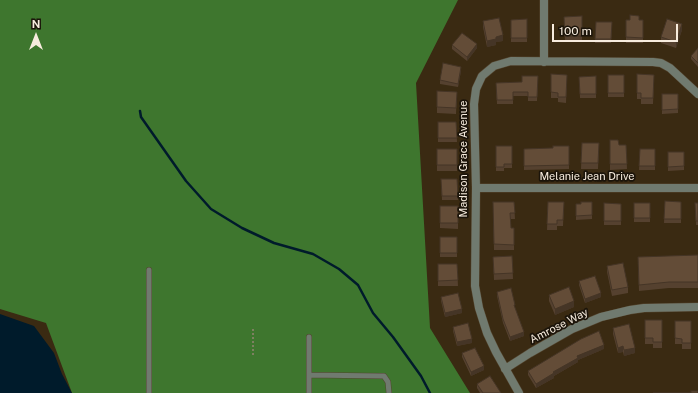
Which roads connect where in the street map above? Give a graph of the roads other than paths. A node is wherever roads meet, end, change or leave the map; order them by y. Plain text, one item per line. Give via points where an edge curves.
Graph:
1 (544, 0) edge
2 (544, 62) junction
3 (698, 94) edge
4 (476, 188) junction
5 (698, 188) edge
6 (149, 270) dead end
7 (698, 307) edge
8 (309, 337) dead end
9 (506, 369) junction
10 (309, 375) junction
11 (149, 393) edge
12 (309, 393) edge
13 (389, 393) edge
14 (519, 393) edge

1 - 2 street
2 - 3 street, Madison Grace Avenue via 657,62 670,68
2 - 4 street, Madison Grace Avenue via 502,63 487,71 479,82 474,104
4 - 5 street, Melanie Jean Drive
4 - 9 street, Madison Grace Avenue via 474,266 477,296 487,333
6 - 11 lane
7 - 9 street, Amrose Way via 644,308 602,317 572,329
8 - 10 lane
9 - 14 street, Madison Grace Avenue
10 - 12 lane
10 - 13 lane via 384,376 388,382

